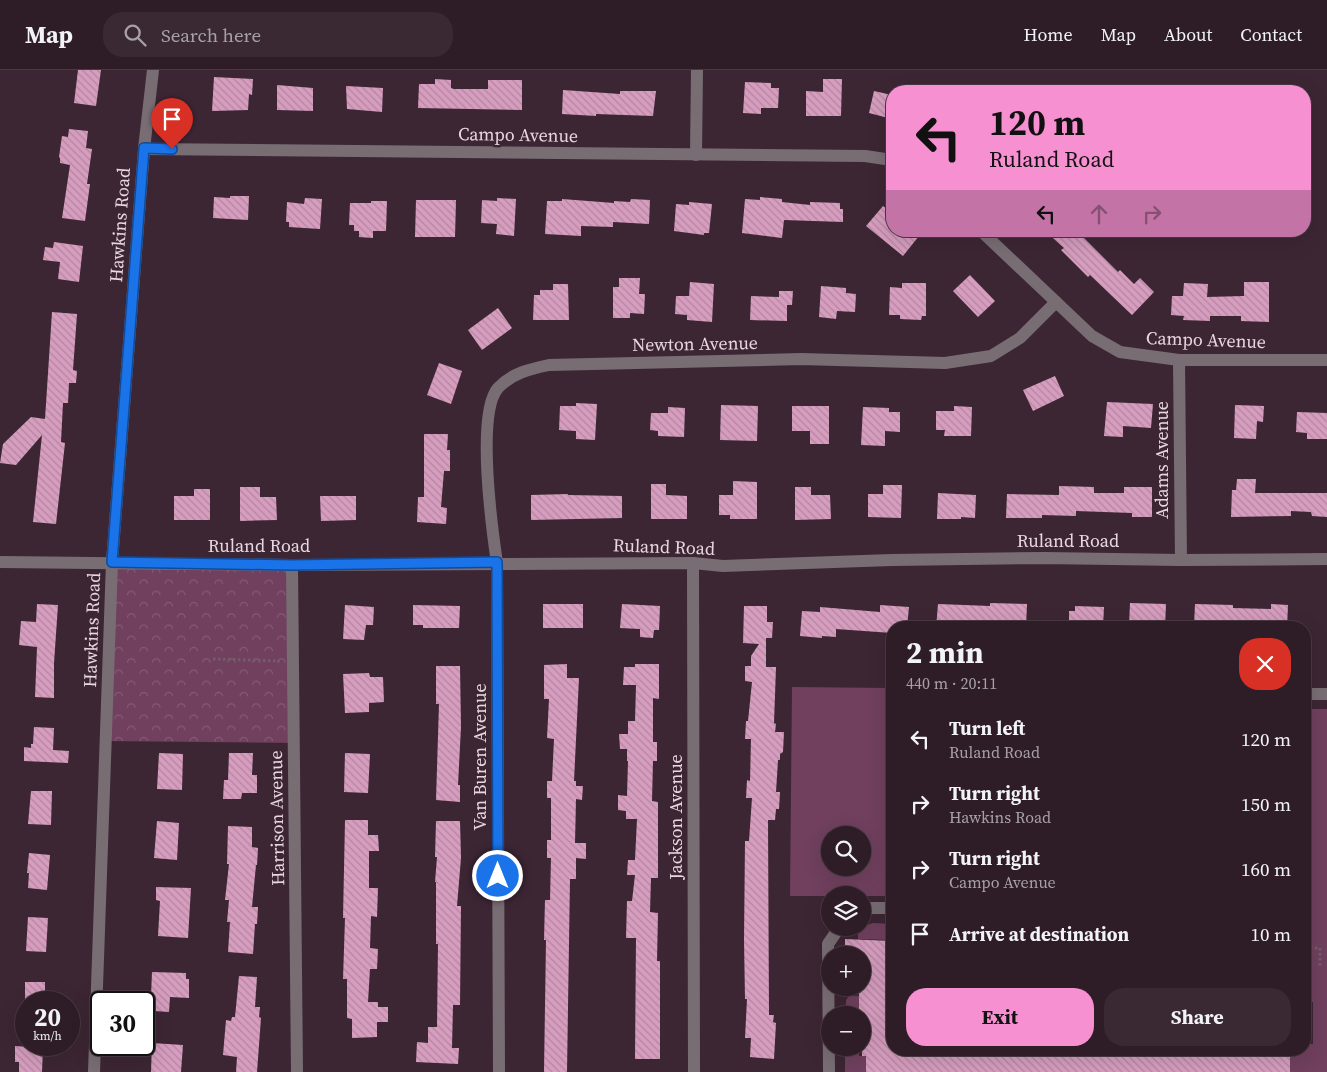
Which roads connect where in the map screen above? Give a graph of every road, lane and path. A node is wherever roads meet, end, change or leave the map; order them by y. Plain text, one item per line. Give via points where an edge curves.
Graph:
1 (153, 70) edge
2 (697, 70) edge
3 (144, 148) junction
4 (696, 154) junction
5 (886, 159) edge
6 (987, 237) edge
7 (1056, 302) junction
8 (1179, 360) junction
9 (1327, 360) edge
10 (1327, 559) edge
11 (1180, 560) junction
12 (0, 562) edge
13 (112, 562) junction
14 (497, 562) junction
15 (693, 563) junction
16 (292, 565) junction
17 (213, 659) dead end
18 (293, 662) junction
19 (1311, 694) edge
20 (1327, 694) edge
21 (871, 908) edge
22 (886, 908) edge
23 (834, 936) edge
24 (1311, 948) edge
25 (1320, 966) dead end
26 (94, 1072) edge
27 (297, 1072) edge
28 (499, 1072) edge
29 (694, 1072) edge
30 (829, 1072) edge

1 - 3 street, Hawkins Road
2 - 4 street
3 - 4 street, Campo Avenue
3 - 13 street, Hawkins Road
4 - 5 street, Campo Avenue via 865,156
6 - 7 street, Campo Avenue
7 - 8 street, Campo Avenue via 1092,336 1120,352
7 - 14 street, Newton Avenue via 1020,338 991,356 945,363 781,359 549,365 520,372 497,389 488,415 490,518
8 - 9 street, Campo Avenue
8 - 11 street, Adams Avenue
10 - 11 street, Ruland Road
11 - 15 street, Ruland Road via 1044,558 723,566
12 - 13 street, Ruland Road
13 - 16 street, Ruland Road
13 - 26 street, Hawkins Road
14 - 15 street, Ruland Road
14 - 16 street, Ruland Road
14 - 28 street, Van Buren Avenue
15 - 29 street, Jackson Avenue
16 - 18 street, Harrison Avenue
17 - 18 path
18 - 27 street, Harrison Avenue
19 - 20 street
21 - 22 street
23 - 30 street via 828,944
24 - 25 path via 1320,948

